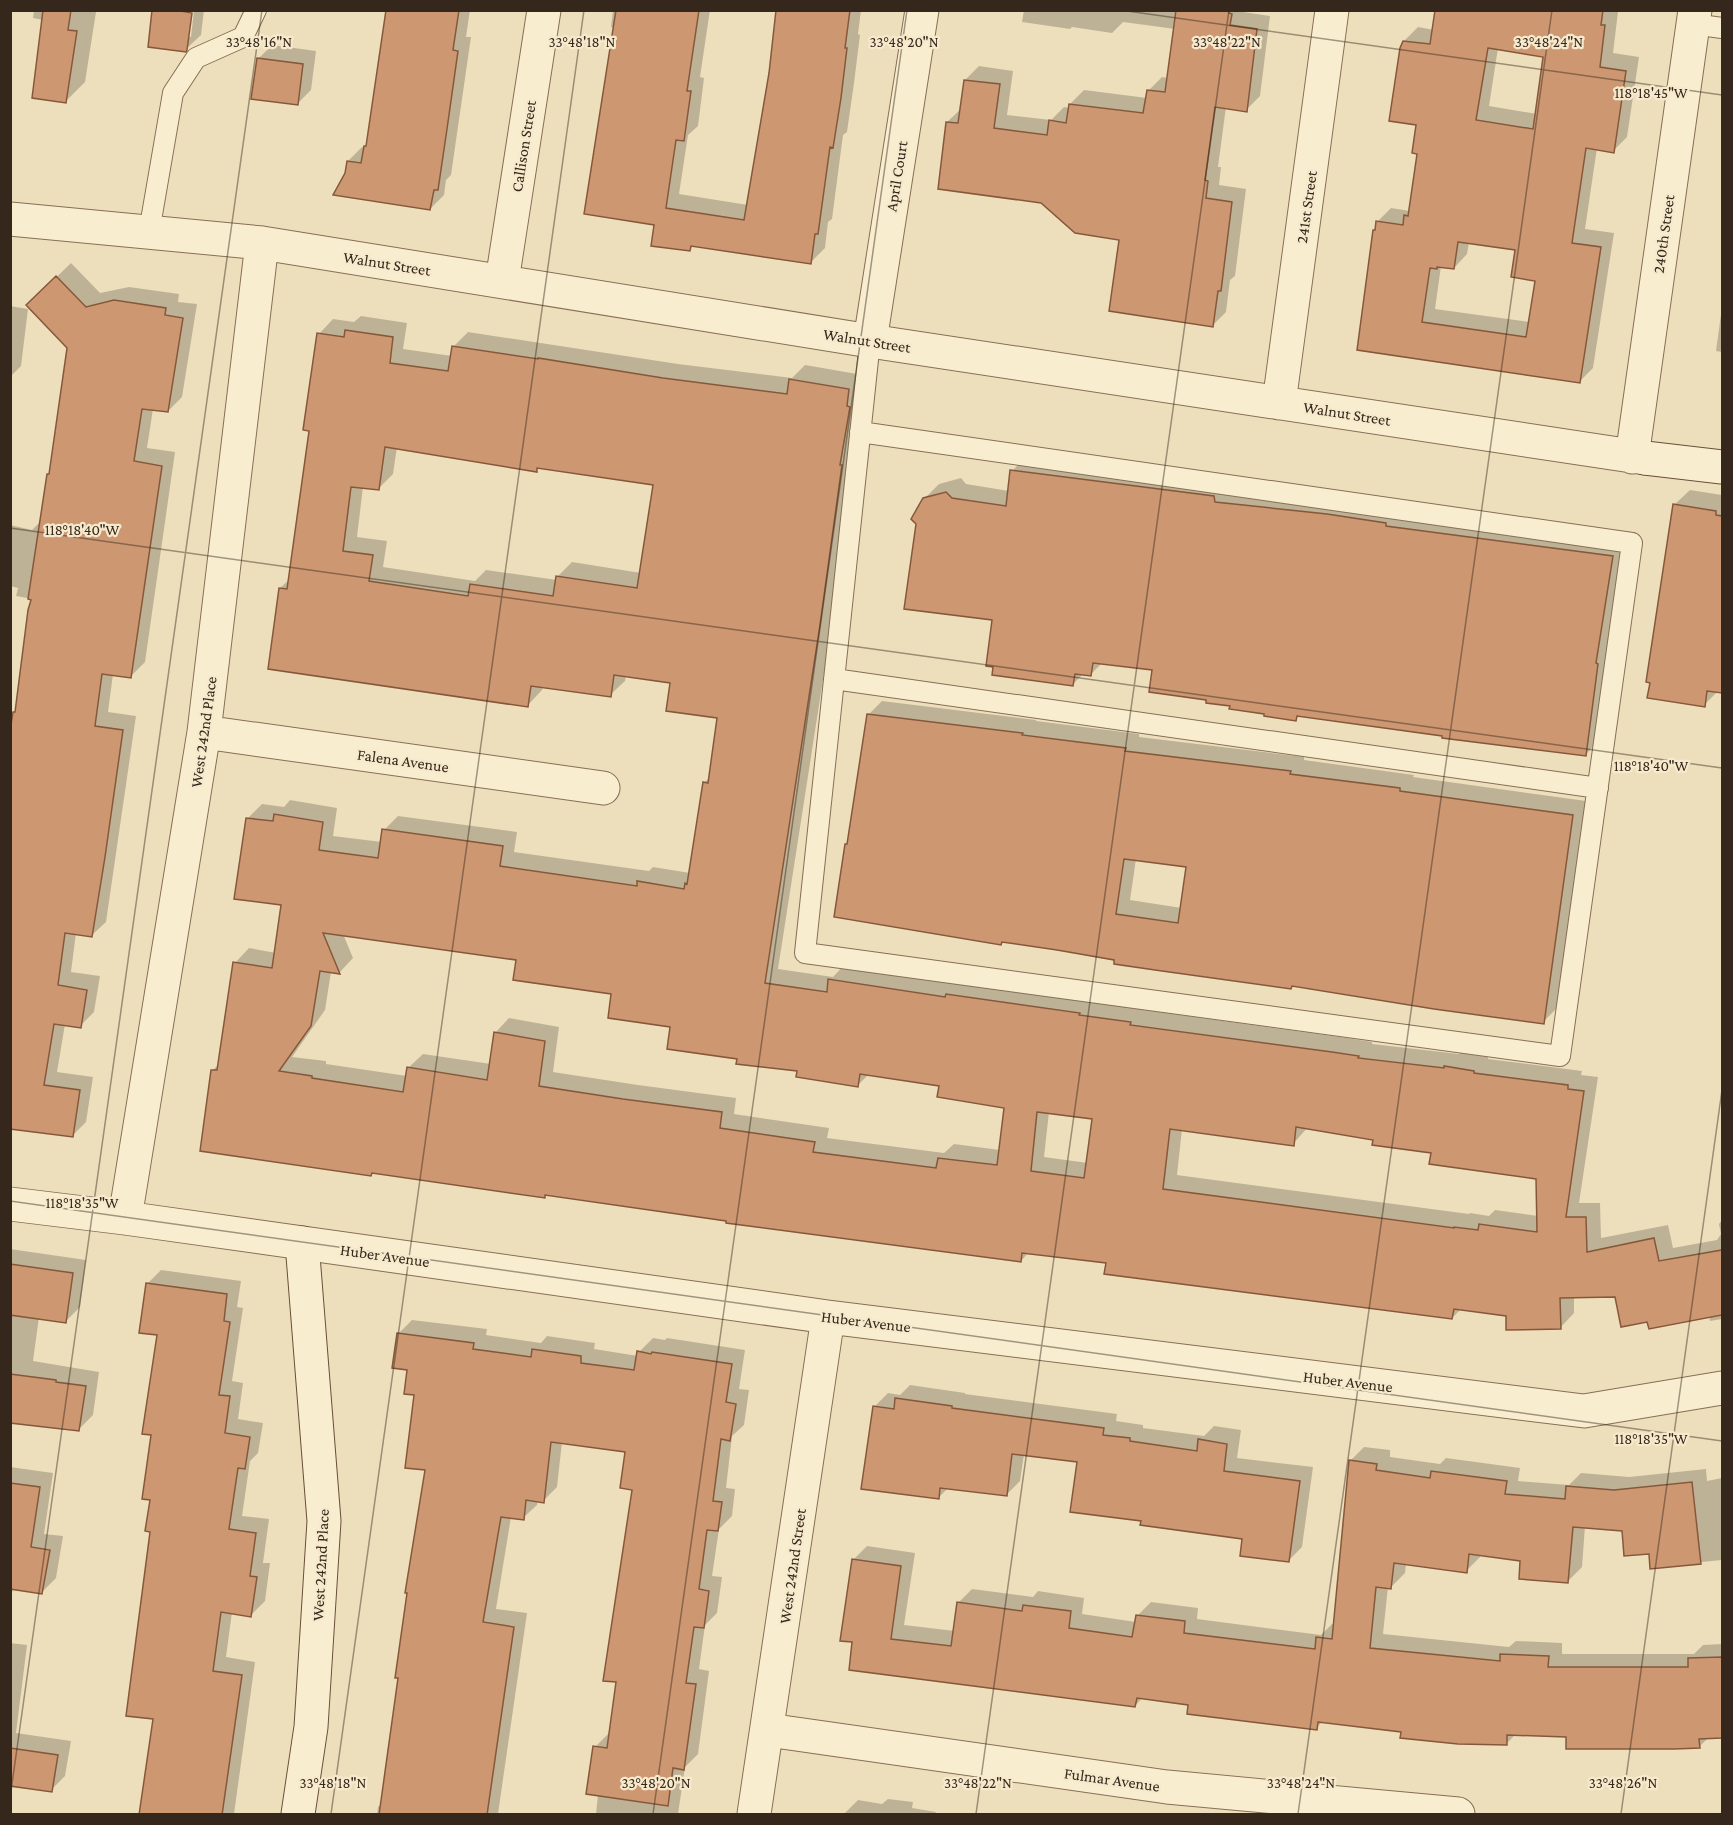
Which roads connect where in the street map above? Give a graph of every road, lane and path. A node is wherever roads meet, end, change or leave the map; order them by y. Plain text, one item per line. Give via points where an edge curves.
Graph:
1 (256, 10) edge
2 (544, 10) edge
3 (922, 10) edge
4 (1332, 10) edge
5 (1703, 21) edge
6 (10, 219) edge
7 (148, 232) junction
8 (262, 243) junction
9 (501, 281) junction
10 (870, 341) junction
11 (1279, 403) junction
12 (860, 432) junction
13 (1638, 458) junction
14 (1722, 467) edge
15 (834, 679) junction
16 (204, 732) junction
17 (603, 788) dead end
18 (1598, 788) junction
19 (10, 1204) edge
20 (126, 1218) junction
21 (302, 1243) junction
22 (828, 1317) junction
23 (1722, 1388) edge
24 (768, 1730) junction
25 (1165, 1801) edge
26 (298, 1815) edge
27 (754, 1815) edge
28 (1458, 1815) edge

1 - 7 lane via 243,38 196,58 173,93
2 - 9 street, Callison Street
3 - 10 street, April Court
4 - 11 street, 241st Street
5 - 13 street, 240th Street
6 - 7 street, Walnut Street
7 - 8 street, Walnut Street
8 - 9 street, Walnut Street
8 - 16 street, West 242nd Place
9 - 10 street, Walnut Street
10 - 11 street, Walnut Street
10 - 12 lane
11 - 13 street, Walnut Street
12 - 15 lane
12 - 18 lane via 1632,543
13 - 14 street, Walnut Street
15 - 18 lane
15 - 18 lane via 805,953 1560,1056
16 - 17 street, Falena Avenue
16 - 20 street, West 242nd Place
19 - 20 street, Huber Avenue
20 - 21 street, Huber Avenue
21 - 22 street, Huber Avenue
21 - 26 street, West 242nd Place via 324,1521 310,1727
22 - 23 street, Huber Avenue via 1584,1411
22 - 24 street, West 242nd Street
24 - 25 street, Fulmar Avenue
24 - 27 street, West 242nd Street
25 - 28 street, Fulmar Avenue

